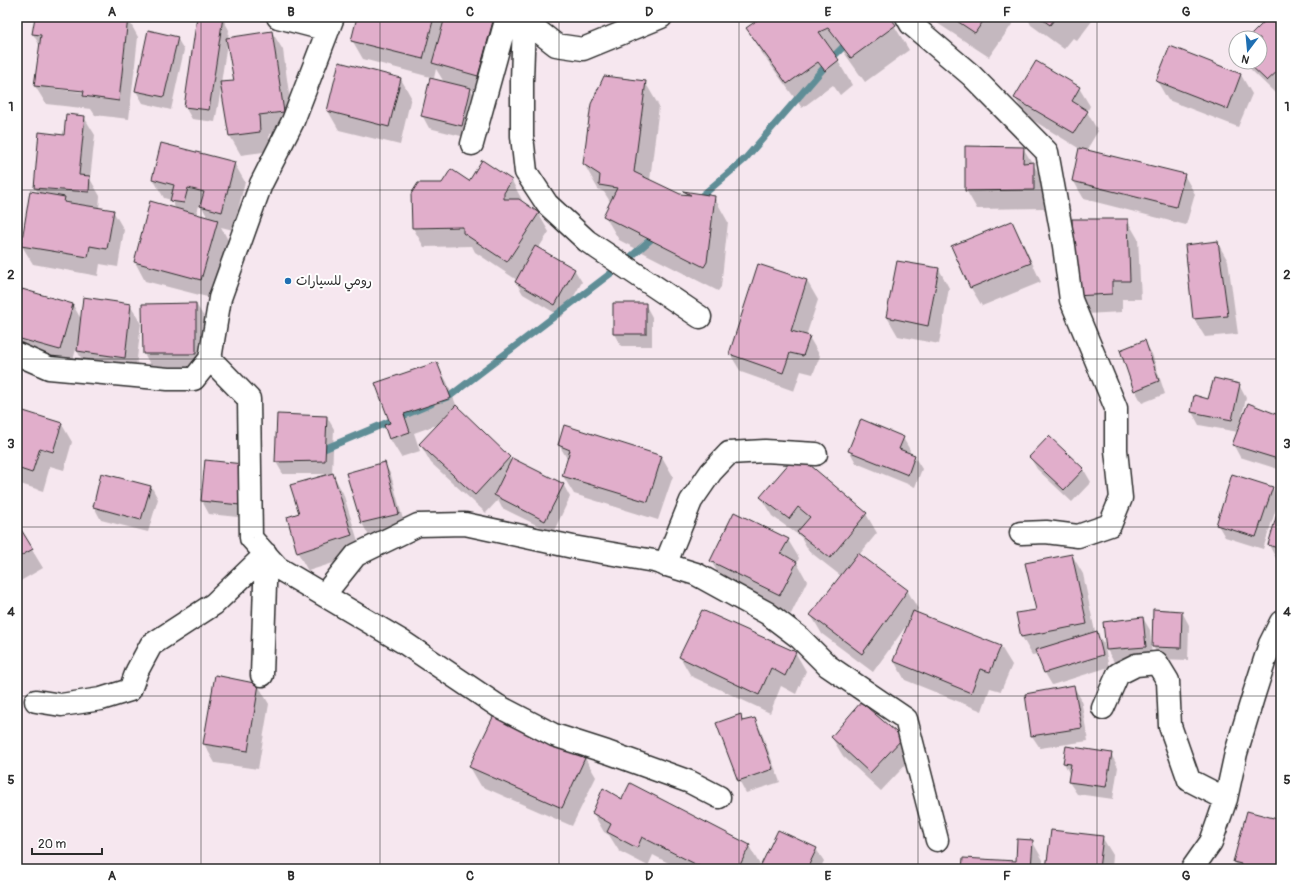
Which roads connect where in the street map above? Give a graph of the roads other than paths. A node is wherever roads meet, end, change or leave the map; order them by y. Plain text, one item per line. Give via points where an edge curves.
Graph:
1 (278, 17) edge
2 (661, 17) edge
3 (907, 17) edge
4 (516, 18) edge
5 (330, 24) edge
6 (472, 144) dead end
7 (700, 318) dead end
8 (17, 354) edge
9 (210, 359) junction
10 (816, 454) dead end
11 (1021, 532) dead end
12 (266, 554) junction
13 (665, 565) junction
14 (324, 595) junction
15 (1281, 622) edge
16 (262, 675) dead end
17 (36, 702) dead end
18 (1103, 708) dead end
19 (719, 797) dead end
20 (1226, 799) junction
21 (937, 840) dead end
22 (1192, 869) edge

1 - 5 street
2 - 4 street via 583,49 556,45
3 - 11 street via 911,24 971,75 1047,152 1071,300 1116,408 1116,450 1121,498 1110,525 1078,536
4 - 6 street
4 - 7 street via 526,172 547,204 587,241
5 - 9 street via 294,121 261,184 220,298
8 - 9 street via 49,368 168,379 194,379
9 - 12 street via 249,399 251,538
10 - 13 street via 765,451 729,453 711,472 691,501
12 - 14 street via 278,568
12 - 16 street
12 - 17 street via 214,604 151,645 130,690 101,699 60,705
13 - 14 street via 465,524 418,525 356,555
13 - 21 street via 696,574 767,614 800,638 828,666 906,719
14 - 19 street via 403,642 498,706 554,735 690,782
15 - 20 street via 1270,644 1253,697 1236,753
18 - 20 street via 1118,674 1136,665 1157,663 1168,681 1170,726 1189,780
20 - 22 street via 1211,842

